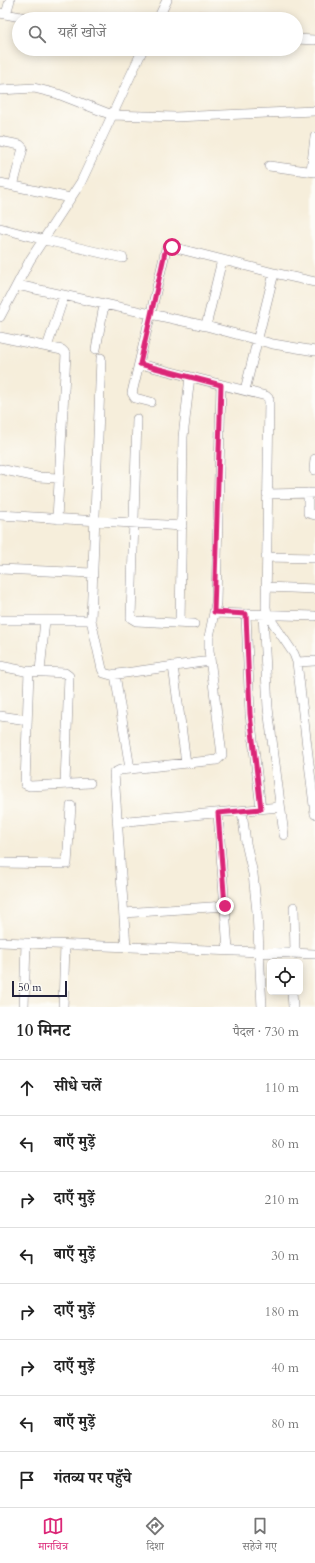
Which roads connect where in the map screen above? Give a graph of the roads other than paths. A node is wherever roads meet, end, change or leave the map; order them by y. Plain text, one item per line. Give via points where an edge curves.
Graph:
1 (10, 0) edge
2 (167, 0) edge
3 (161, 12) edge
4 (3, 14) edge
5 (303, 39) edge
6 (315, 40) edge
7 (140, 56) edge
8 (0, 90) edge
9 (315, 111) edge
10 (112, 115) junction
11 (315, 137) edge
12 (0, 141) edge
13 (269, 166) dead end
14 (313, 172) edge
15 (0, 183) edge
16 (13, 186) junction
17 (70, 198) junction
18 (0, 228) edge
19 (44, 240) junction
20 (123, 258) dead end
21 (222, 260) junction
22 (274, 273) junction
23 (315, 282) edge
24 (17, 285) junction
25 (64, 296) junction
26 (104, 305) junction
27 (2, 308) edge
28 (152, 316) junction
29 (0, 317) edge
30 (206, 326) junction
31 (0, 337) edge
32 (257, 340) junction
33 (47, 347) junction
34 (96, 349) dead end
35 (315, 351) edge
36 (101, 358) dead end
37 (140, 364) junction
38 (190, 377) junction
39 (221, 385) junction
40 (245, 390) junction
41 (151, 402) dead end
42 (136, 419) dead end
43 (315, 460) edge
44 (0, 469) edge
45 (314, 470) dead end
46 (59, 478) junction
47 (311, 493) edge
48 (268, 494) junction
49 (0, 515) edge
50 (315, 515) edge
51 (57, 519) junction
52 (93, 522) junction
53 (134, 524) junction
54 (182, 526) junction
55 (266, 556) junction
56 (315, 558) edge
57 (0, 569) edge
58 (92, 573) junction
59 (266, 587) junction
60 (315, 589) edge
61 (214, 612) junction
62 (246, 614) junction
63 (265, 614) junction
64 (315, 616) edge
65 (0, 620) edge
66 (44, 620) junction
67 (91, 620) junction
68 (180, 623) junction
69 (194, 624) dead end
70 (210, 661) junction
71 (315, 661) edge
72 (297, 662) junction
73 (0, 666) edge
74 (173, 666) junction
75 (29, 671) junction
76 (40, 672) junction
77 (115, 674) junction
78 (0, 716) edge
79 (27, 720) junction
80 (186, 763) junction
81 (130, 769) junction
82 (90, 783) dead end
83 (65, 784) junction
84 (71, 806) dead end
85 (280, 807) junction
86 (261, 809) junction
87 (242, 810) junction
88 (218, 813) junction
89 (315, 814) edge
90 (117, 822) junction
91 (284, 835) dead end
92 (0, 863) edge
93 (225, 906) junction
94 (294, 906) dead end
95 (124, 913) junction
96 (0, 942) edge
97 (26, 943) junction
98 (65, 945) junction
99 (126, 947) junction
100 (228, 950) junction
101 (259, 952) junction
102 (295, 954) junction
103 (315, 954) edge
104 (265, 983) edge
105 (292, 995) edge
106 (24, 1007) edge
107 (64, 1007) edge
108 (262, 1007) edge
109 (292, 1007) edge

1 - 4 street
2 - 3 street
5 - 6 street
7 - 10 street
8 - 10 street via 34,88 52,92
9 - 10 street via 175,117
10 - 17 street via 81,182
11 - 14 street
12 - 16 street via 23,148
13 - 14 street
15 - 16 street
16 - 17 street
17 - 19 street
18 - 19 street
19 - 20 street
19 - 24 street
21 - 22 street
21 - 28 street via 172,247 166,249
21 - 30 street
22 - 23 street
22 - 32 street
24 - 25 street
24 - 27 street
25 - 26 street
25 - 33 street
26 - 28 street
26 - 34 street
27 - 29 street
28 - 30 street
28 - 37 street
30 - 32 street
31 - 33 street
32 - 35 street
32 - 40 street
33 - 46 street via 62,350 66,354
36 - 52 street
37 - 38 street
37 - 41 street via 132,395
38 - 39 street
38 - 54 street via 183,437
39 - 40 street
39 - 61 street
40 - 48 street via 269,399
42 - 53 street
43 - 45 street
44 - 46 street via 37,477
46 - 51 street
47 - 48 street
47 - 50 street via 308,513
48 - 55 street
49 - 51 street
51 - 52 street
52 - 53 street
52 - 58 street
53 - 54 street
53 - 68 street via 130,618 136,621
54 - 68 street
55 - 56 street
55 - 59 street
57 - 58 street
58 - 67 street
59 - 60 street
59 - 63 street
61 - 62 street
61 - 70 street via 209,637
62 - 63 street
62 - 86 street via 250,714
63 - 64 street
63 - 72 street
63 - 85 street via 268,708
65 - 66 street
66 - 67 street
66 - 76 street
67 - 77 street via 102,669 107,675
68 - 69 street
70 - 74 street
70 - 80 street via 222,755 217,760
71 - 72 street
72 - 89 street
73 - 75 street
74 - 77 street
74 - 80 street
75 - 76 street
75 - 79 street
76 - 83 street via 65,673 69,676
77 - 81 street
78 - 79 street
79 - 83 street via 26,784
80 - 81 street
81 - 90 street via 114,773
82 - 83 street
84 - 92 street via 67,864
85 - 86 street
85 - 91 street
86 - 87 street
87 - 88 street
87 - 101 street via 253,874
88 - 90 street
88 - 93 street
90 - 95 street
93 - 95 street
93 - 100 street
94 - 102 street
95 - 99 street
96 - 97 street
97 - 98 street
97 - 106 street
98 - 99 street
98 - 107 street
99 - 100 street
100 - 101 street
101 - 102 street
101 - 104 street
102 - 103 street
104 - 108 street
105 - 109 street

